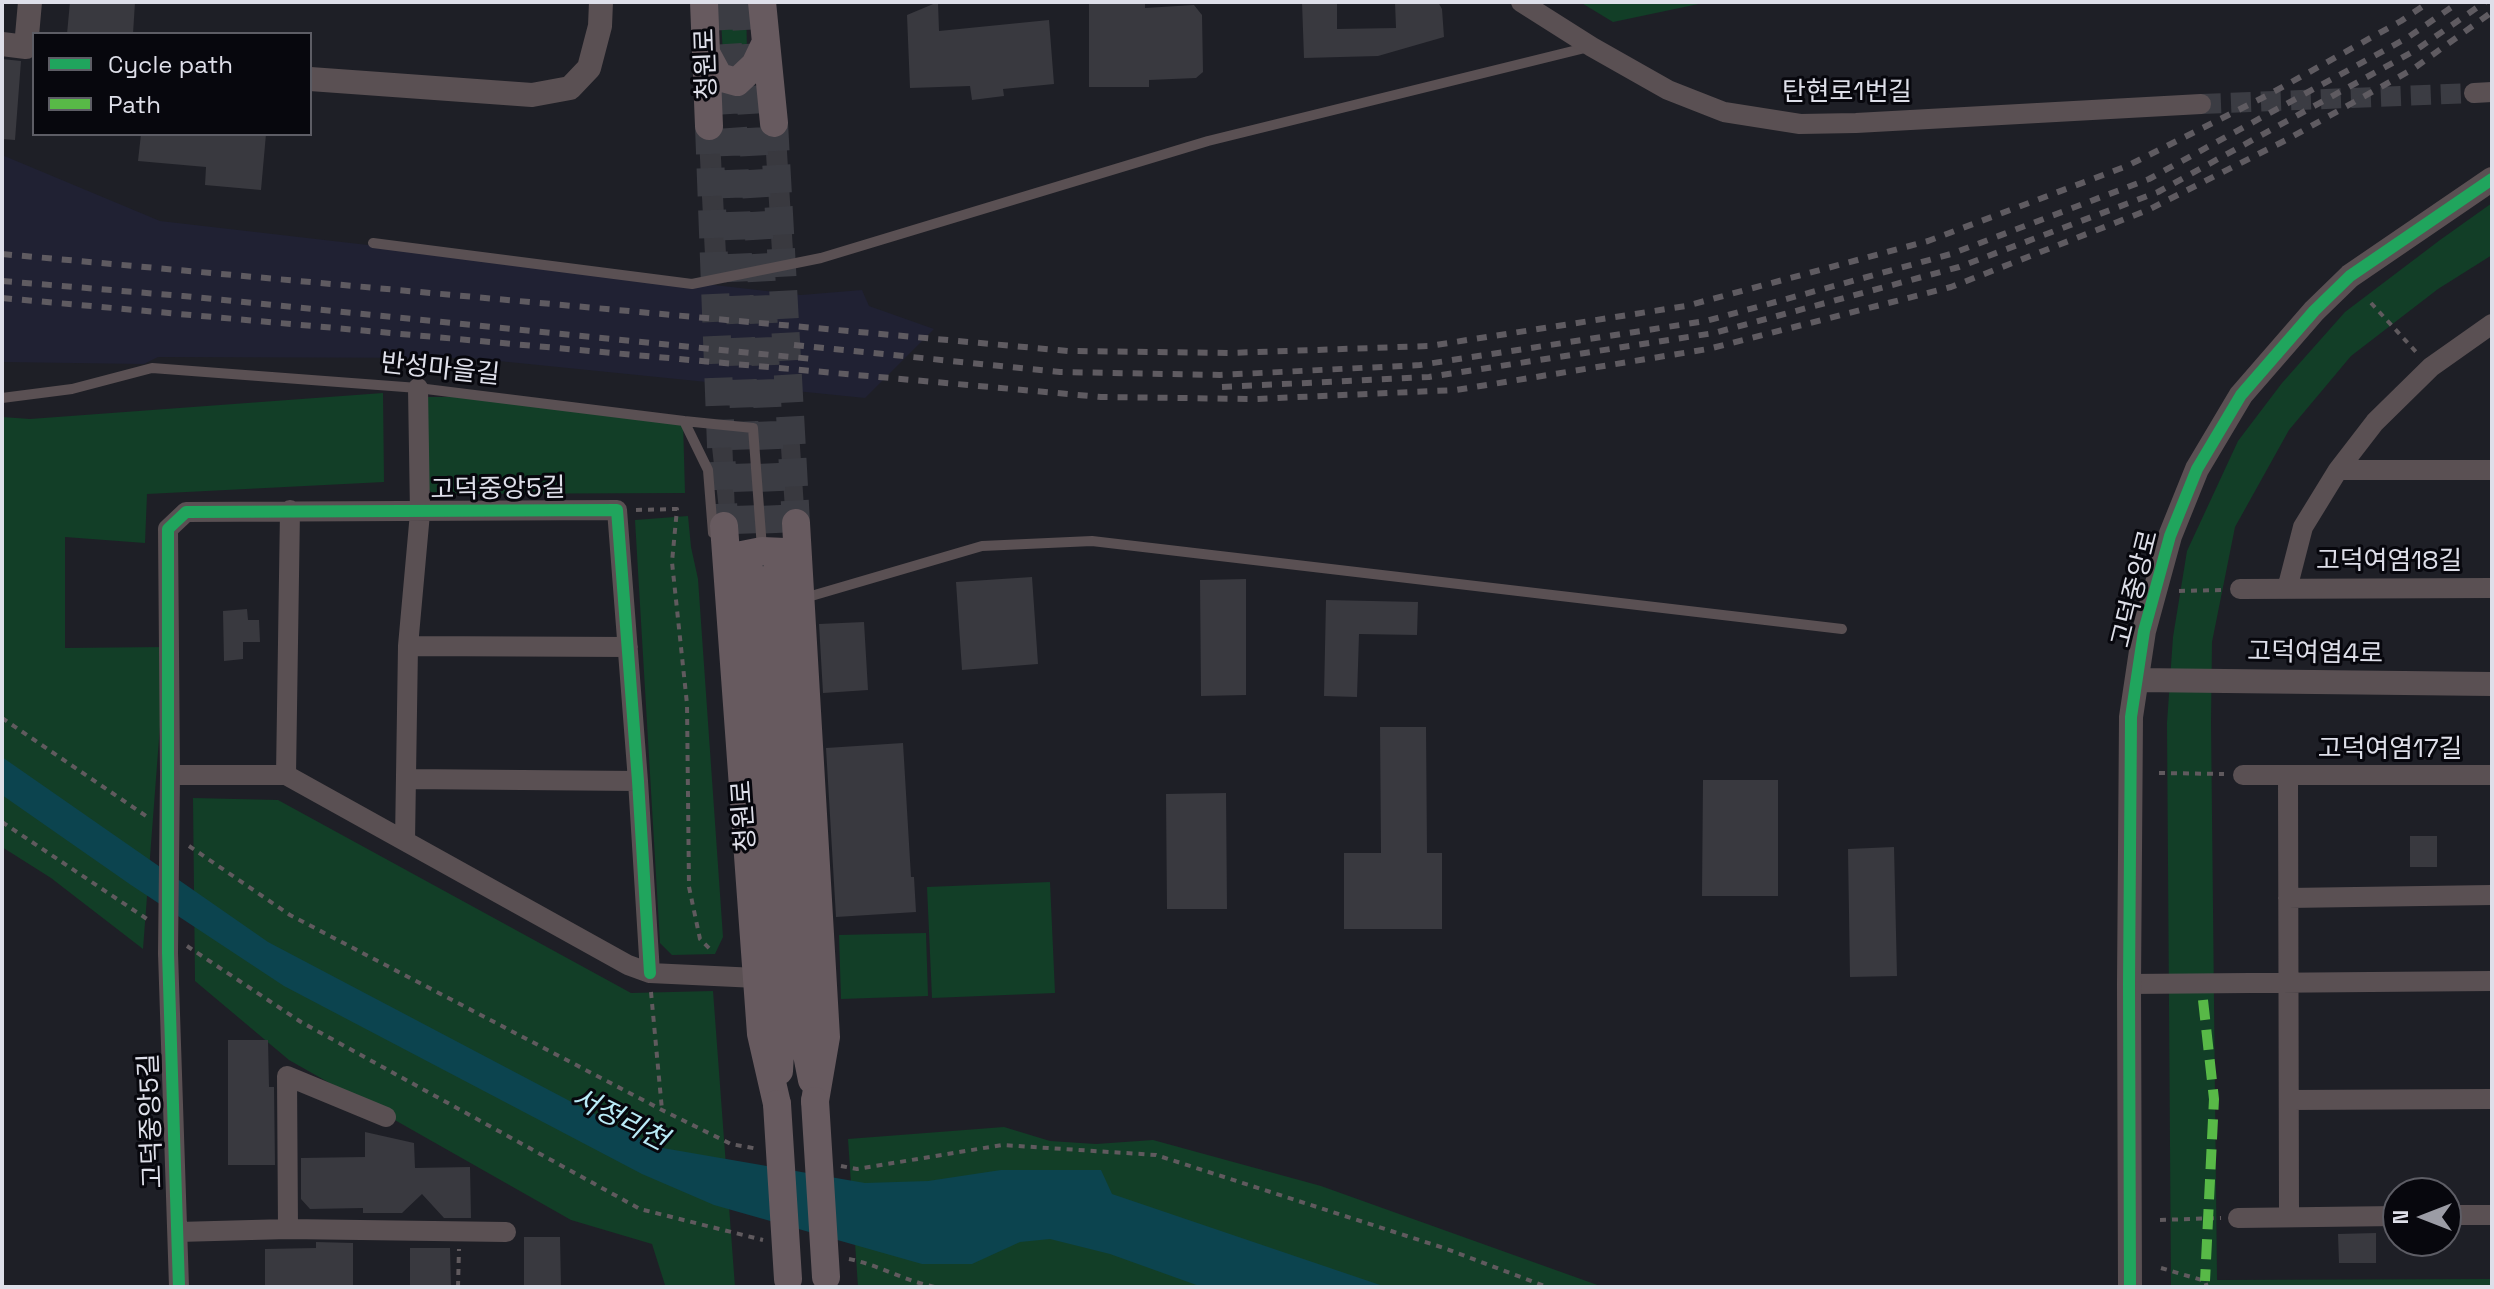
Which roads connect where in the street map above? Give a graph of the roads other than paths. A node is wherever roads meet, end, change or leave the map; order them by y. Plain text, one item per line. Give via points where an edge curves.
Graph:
1 (30, 2) edge
2 (601, 2) edge
3 (704, 2) edge
4 (762, 2) edge
5 (1521, 2) edge
6 (765, 44) junction
7 (21, 46) edge
8 (1592, 47) junction
9 (706, 52) junction
10 (312, 79) edge
11 (2201, 104) tunnel mouth
12 (774, 123) tunnel mouth
13 (709, 126) tunnel mouth
14 (2492, 179) edge
15 (373, 243) dead end
16 (2492, 324) edge
17 (418, 388) junction
18 (2, 398) edge
19 (684, 421) junction
20 (2338, 470) junction
21 (2492, 470) edge
22 (290, 510) junction
23 (420, 513) junction
24 (796, 523) tunnel mouth
25 (724, 526) tunnel mouth
26 (763, 566) junction
27 (2492, 588) edge
28 (2240, 589) road end
29 (2287, 589) junction
30 (800, 600) junction
31 (731, 604) junction
32 (1842, 629) dead end
33 (408, 646) junction
34 (628, 647) junction
35 (2137, 680) junction
36 (2492, 684) edge
37 (170, 775) junction
38 (286, 775) junction
39 (2243, 775) road end
40 (2492, 775) edge
41 (2288, 776) junction
42 (406, 779) junction
43 (638, 781) junction
44 (405, 841) junction
45 (2492, 895) edge
46 (2288, 898) junction
47 (650, 973) junction
48 (757, 978) junction
49 (2492, 981) edge
50 (2288, 982) junction
51 (2129, 984) junction
52 (2492, 1099) edge
53 (2289, 1100) junction
54 (815, 1101) junction
55 (777, 1104) junction
56 (386, 1117) dead end
57 (2462, 1215) edge
58 (2492, 1215) edge
59 (2289, 1216) junction
60 (2382, 1216) edge
61 (2238, 1218) road end
62 (288, 1229) junction
63 (178, 1232) junction
64 (506, 1232) dead end
65 (826, 1282) edge
66 (789, 1283) edge
67 (179, 1287) edge
68 (2130, 1287) edge

1 - 7 street
2 - 10 street via 589,68 570,88 532,95
3 - 9 main road, 청원로
4 - 6 main road
5 - 8 street, 탄현로1번길
6 - 9 main road via 755,65 737,82 719,77
6 - 12 main road
8 - 11 street, 탄현로1번길 via 1668,90 1724,112 1800,124
8 - 15 lane via 1208,141 821,258 692,284
9 - 13 main road, 청원로
14 - 35 street, 고덕중앙로 via 2350,276 2241,395 2197,469 2170,536 2144,631
16 - 20 street, 고덕여염18길 via 2431,367 2375,422
17 - 18 lane, 반성마을길 via 152,368 72,389
17 - 19 lane, 반성마을길
17 - 23 street
19 - 26 lane, 반성마을길 via 753,428
19 - 31 lane via 708,470 713,542
20 - 21 street
20 - 29 street, 고덕여염18길 via 2303,527
22 - 23 street, 고덕중앙5길
22 - 37 street, 고덕중앙5길 via 186,512 168,529
22 - 38 street
23 - 33 street
23 - 34 street, 고덕중앙5길 via 617,510
24 - 26 main road, 청원로
25 - 26 main road, 청원로
26 - 30 main road, 청원로
26 - 31 main road, 청원로
26 - 54 main road, 청원로 via 804,1039
26 - 55 main road, 청원로 via 781,1035
27 - 29 street, 고덕여염18길
28 - 29 street, 고덕여염18길
30 - 32 lane via 982,546 1092,541
30 - 54 main road, 청원로 via 826,1037
31 - 48 main road, 청원로
33 - 34 street
33 - 42 street
34 - 43 street
35 - 36 street, 고덕여염4로
35 - 51 street, 고덕중앙로 via 2131,717
37 - 38 street
37 - 63 street, 고덕중앙5길, bridge
38 - 44 street
39 - 41 street, 고덕여염17길
40 - 41 street, 고덕여염17길
41 - 46 street, 고덕여염17길
42 - 43 street
42 - 44 street
43 - 47 street
44 - 47 street
45 - 46 street
46 - 50 street, 고덕여염17길
47 - 48 street
48 - 55 main road, 청원로 via 761,1034
49 - 50 street
50 - 51 street
50 - 53 street, 고덕여염17길
51 - 68 street, 고덕중앙로
52 - 53 street
53 - 59 street, 고덕여염17길
54 - 65 main road, 청원로, bridge
55 - 66 main road, 청원로, bridge
56 - 62 street via 287,1076
57 - 58 street
59 - 60 street
59 - 61 street
62 - 63 street
62 - 64 street
63 - 67 street, 고덕중앙5길

